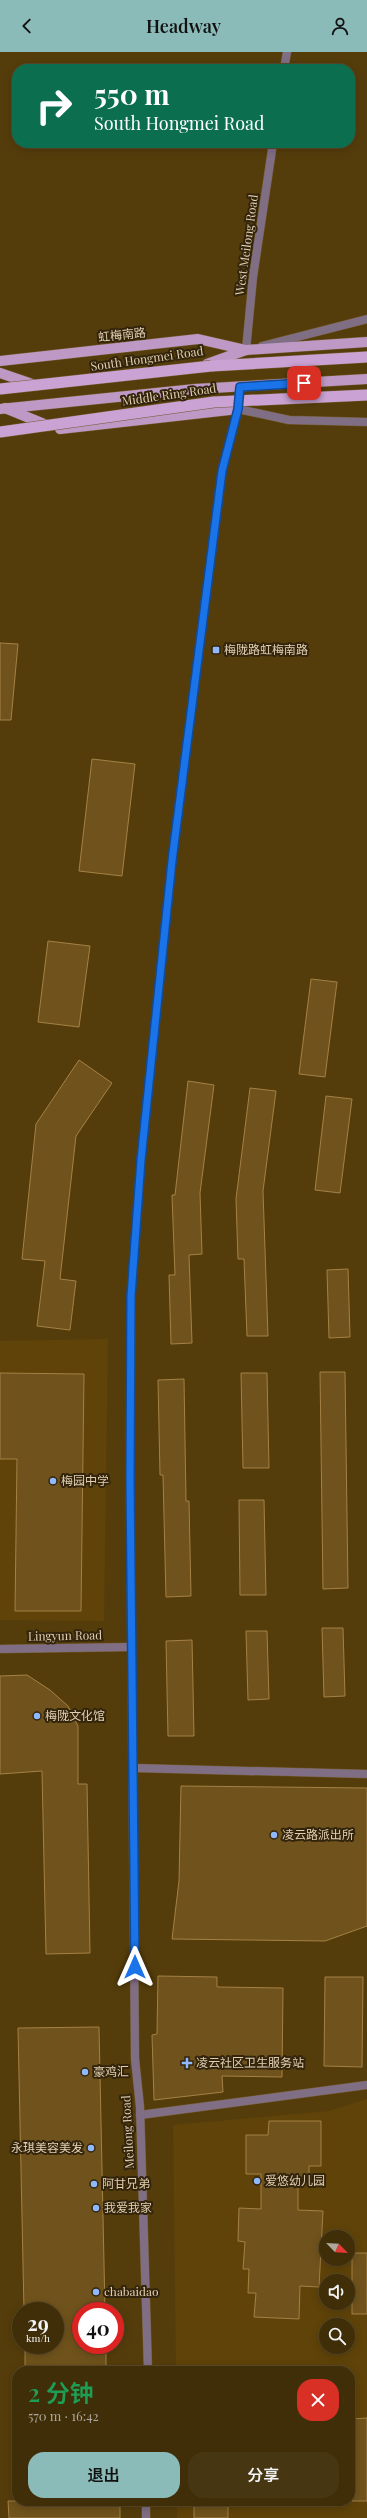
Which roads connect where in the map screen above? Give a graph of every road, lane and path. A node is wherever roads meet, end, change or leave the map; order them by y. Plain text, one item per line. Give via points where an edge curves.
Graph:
1 (287, 52) edge
2 (285, 64) edge
3 (272, 148) edge
4 (367, 319) edge
5 (367, 342) edge
6 (246, 350) junction
7 (367, 357) edge
8 (0, 361) edge
9 (0, 373) edge
10 (367, 379) edge
11 (41, 387) junction
12 (240, 387) junction
13 (0, 391) edge
14 (367, 395) edge
15 (2, 408) edge
16 (238, 409) junction
17 (367, 422) edge
18 (57, 429) junction
19 (0, 432) edge
20 (0, 436) edge
21 (131, 1647) junction
22 (0, 1649) edge
23 (134, 1768) junction
24 (367, 1774) edge
25 (367, 2085) edge
26 (140, 2115) junction
27 (148, 2366) edge
28 (146, 2506) edge
29 (146, 2518) edge

1 - 2 street
3 - 6 street, West Meilong Road via 253,277
4 - 6 street
5 - 6 main road, South Hongmei Road
6 - 8 main road, 虹梅南路 via 198,340
6 - 11 main road, South Hongmei Road via 203,366
7 - 13 highway, Middle Ring Road, bridge via 211,366
9 - 11 main road
10 - 12 main road
11 - 13 main road, South Hongmei Road
12 - 15 main road
12 - 16 street, Meilong Road
14 - 19 highway, Middle Ring Road, bridge via 214,402
15 - 18 main road
16 - 17 street via 289,420
16 - 18 main road
16 - 21 street, Meilong Road via 222,471 199,645 172,861 141,1160 131,1296
18 - 20 main road
21 - 22 street, Lingyun Road
21 - 23 street, Meilong Road
23 - 24 street
23 - 26 street, Meilong Road via 135,2059
25 - 26 street
26 - 27 street, Meilong Road
28 - 29 street

